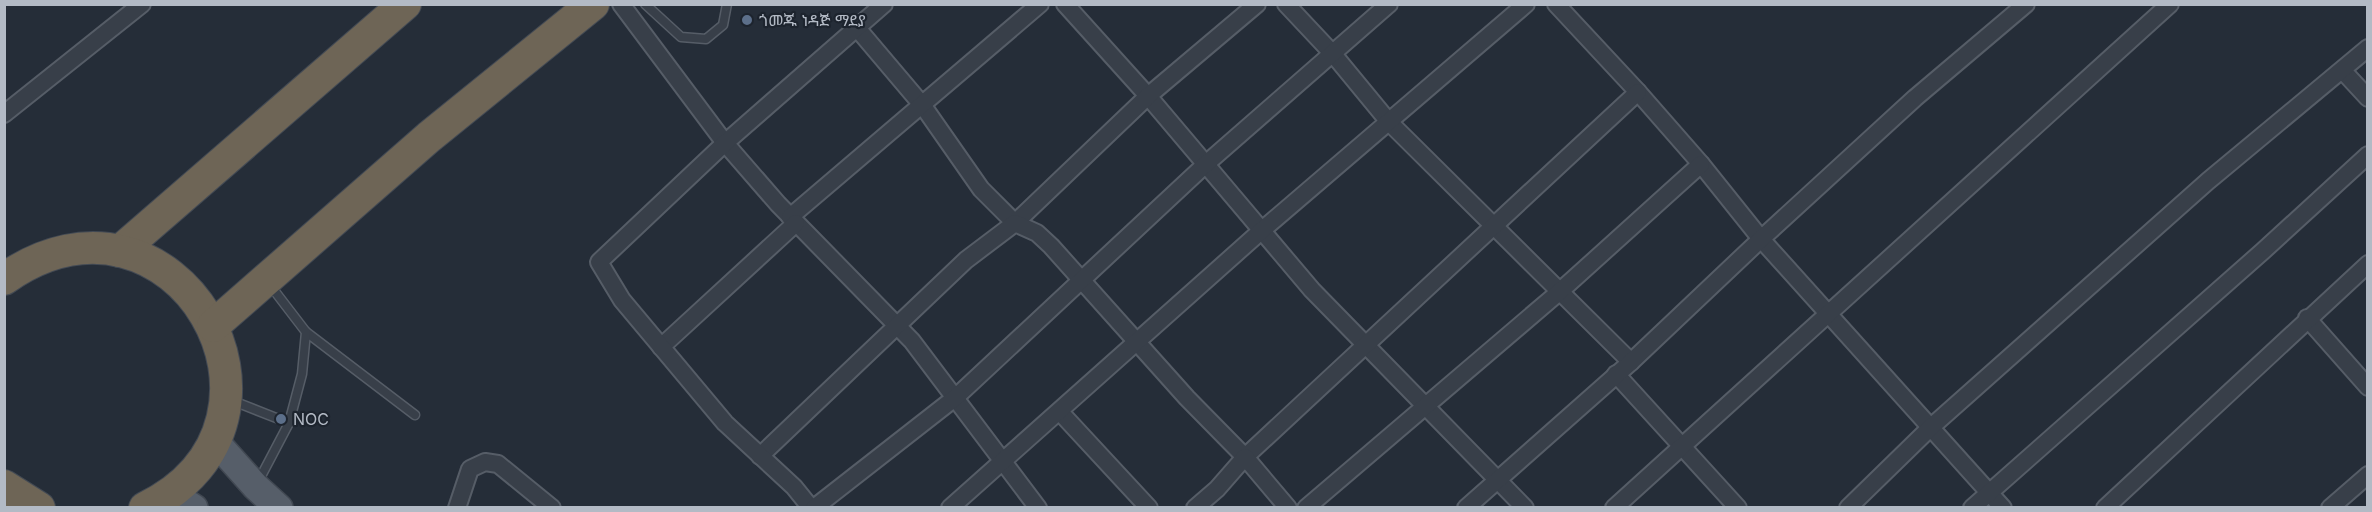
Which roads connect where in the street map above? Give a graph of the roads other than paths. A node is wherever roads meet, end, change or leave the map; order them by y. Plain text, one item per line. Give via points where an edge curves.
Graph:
1 (142, 4) edge
2 (405, 4) edge
3 (593, 4) edge
4 (621, 4) edge
5 (645, 4) edge
6 (728, 4) edge
7 (884, 4) edge
8 (1040, 4) edge
9 (1065, 4) edge
10 (1257, 4) edge
11 (1286, 4) edge
12 (1389, 4) edge
13 (1526, 4) edge
14 (1556, 4) edge
15 (2170, 4) edge
16 (2023, 6) edge
17 (857, 28) junction
18 (2367, 48) edge
19 (1333, 54) junction
20 (2343, 71) junction
21 (1638, 92) junction
22 (1148, 96) junction
23 (2367, 98) edge
24 (923, 106) junction
25 (4, 114) edge
26 (1389, 122) junction
27 (725, 143) junction
28 (2367, 155) edge
29 (1207, 163) junction
30 (1701, 164) junction
31 (793, 220) junction
32 (1015, 223) junction
33 (1494, 224) junction
34 (1261, 231) junction
35 (1761, 238) junction
36 (120, 251) junction
37 (2367, 264) edge
38 (11, 268) edge
39 (266, 280) junction
40 (1080, 281) junction
41 (1558, 293) junction
42 (1827, 314) junction
43 (2307, 318) junction
44 (213, 326) junction
45 (897, 326) junction
46 (306, 332) junction
47 (1138, 342) junction
48 (1367, 346) junction
49 (661, 347) junction
50 (1631, 362) junction
51 (1616, 375) junction
52 (2367, 387) edge
53 (226, 398) junction
54 (956, 398) junction
55 (1424, 406) junction
56 (1059, 412) junction
57 (415, 415) dead end
58 (289, 423) junction
59 (1930, 428) junction
60 (214, 440) junction
61 (1681, 446) junction
62 (760, 456) junction
63 (1245, 457) junction
64 (1005, 460) junction
65 (2367, 475) edge
66 (1498, 478) junction
67 (4, 486) edge
68 (256, 487) junction
69 (1989, 492) junction
70 (169, 503) edge
71 (39, 507) edge
72 (279, 507) edge
73 (457, 507) edge
74 (552, 507) edge
75 (813, 507) edge
76 (950, 507) edge
77 (1038, 507) edge
78 (1149, 507) edge
79 (1195, 507) edge
80 (1287, 507) edge
81 (1306, 507) edge
82 (1466, 507) edge
83 (1525, 507) edge
84 (1614, 507) edge
85 (1738, 507) edge
86 (1848, 507) edge
87 (1972, 507) edge
88 (2003, 507) edge
89 (2105, 507) edge
90 (2330, 507) edge

1 - 25 street
2 - 36 highway
3 - 39 highway via 429,137
4 - 27 street
5 - 6 lane via 681,37 706,39 723,25
7 - 17 street
8 - 24 street
9 - 22 street
10 - 22 street
11 - 19 street
12 - 19 street
13 - 26 street
14 - 21 street
15 - 42 street
16 - 35 street
17 - 24 street
17 - 27 street
18 - 20 street
19 - 26 street
19 - 29 street
20 - 23 street
20 - 59 street via 2208,181
21 - 30 street
21 - 33 street
22 - 29 street
22 - 32 street
24 - 31 street
24 - 32 street via 981,189
26 - 33 street
26 - 34 street
27 - 31 street
27 - 49 street via 599,262 622,300
28 - 69 street
29 - 34 street
29 - 40 street
30 - 35 street
30 - 41 street
31 - 45 street
31 - 49 street
32 - 40 street via 1044,239
32 - 45 street via 966,260
33 - 41 street
33 - 48 street
34 - 47 street
34 - 48 street
35 - 42 street
35 - 50 street
36 - 38 highway via 64,250
36 - 44 highway via 171,274 188,289
37 - 43 street
39 - 44 highway
39 - 46 lane
40 - 47 street
40 - 54 street
41 - 50 street
41 - 55 street
42 - 59 street
42 - 61 street
43 - 52 street
43 - 89 street
44 - 53 highway via 226,373
45 - 54 street
45 - 62 street
46 - 57 lane
46 - 58 lane via 302,374
47 - 56 street
47 - 63 street
48 - 55 street
48 - 63 street
49 - 62 street via 725,423
50 - 51 street
51 - 61 street
51 - 66 street
53 - 58 lane
53 - 60 highway
54 - 64 street
54 - 75 street
55 - 66 street
55 - 81 street
56 - 64 street
56 - 78 street
58 - 68 lane
59 - 69 street
59 - 86 street
60 - 68 main road
60 - 70 highway
61 - 84 street
61 - 85 street
62 - 75 street
63 - 79 street
63 - 80 street
64 - 76 street
64 - 77 street
65 - 90 street
66 - 82 street
66 - 83 street
67 - 71 highway
68 - 72 main road
69 - 87 street
69 - 88 street
73 - 74 street via 470,470 485,462 498,464

